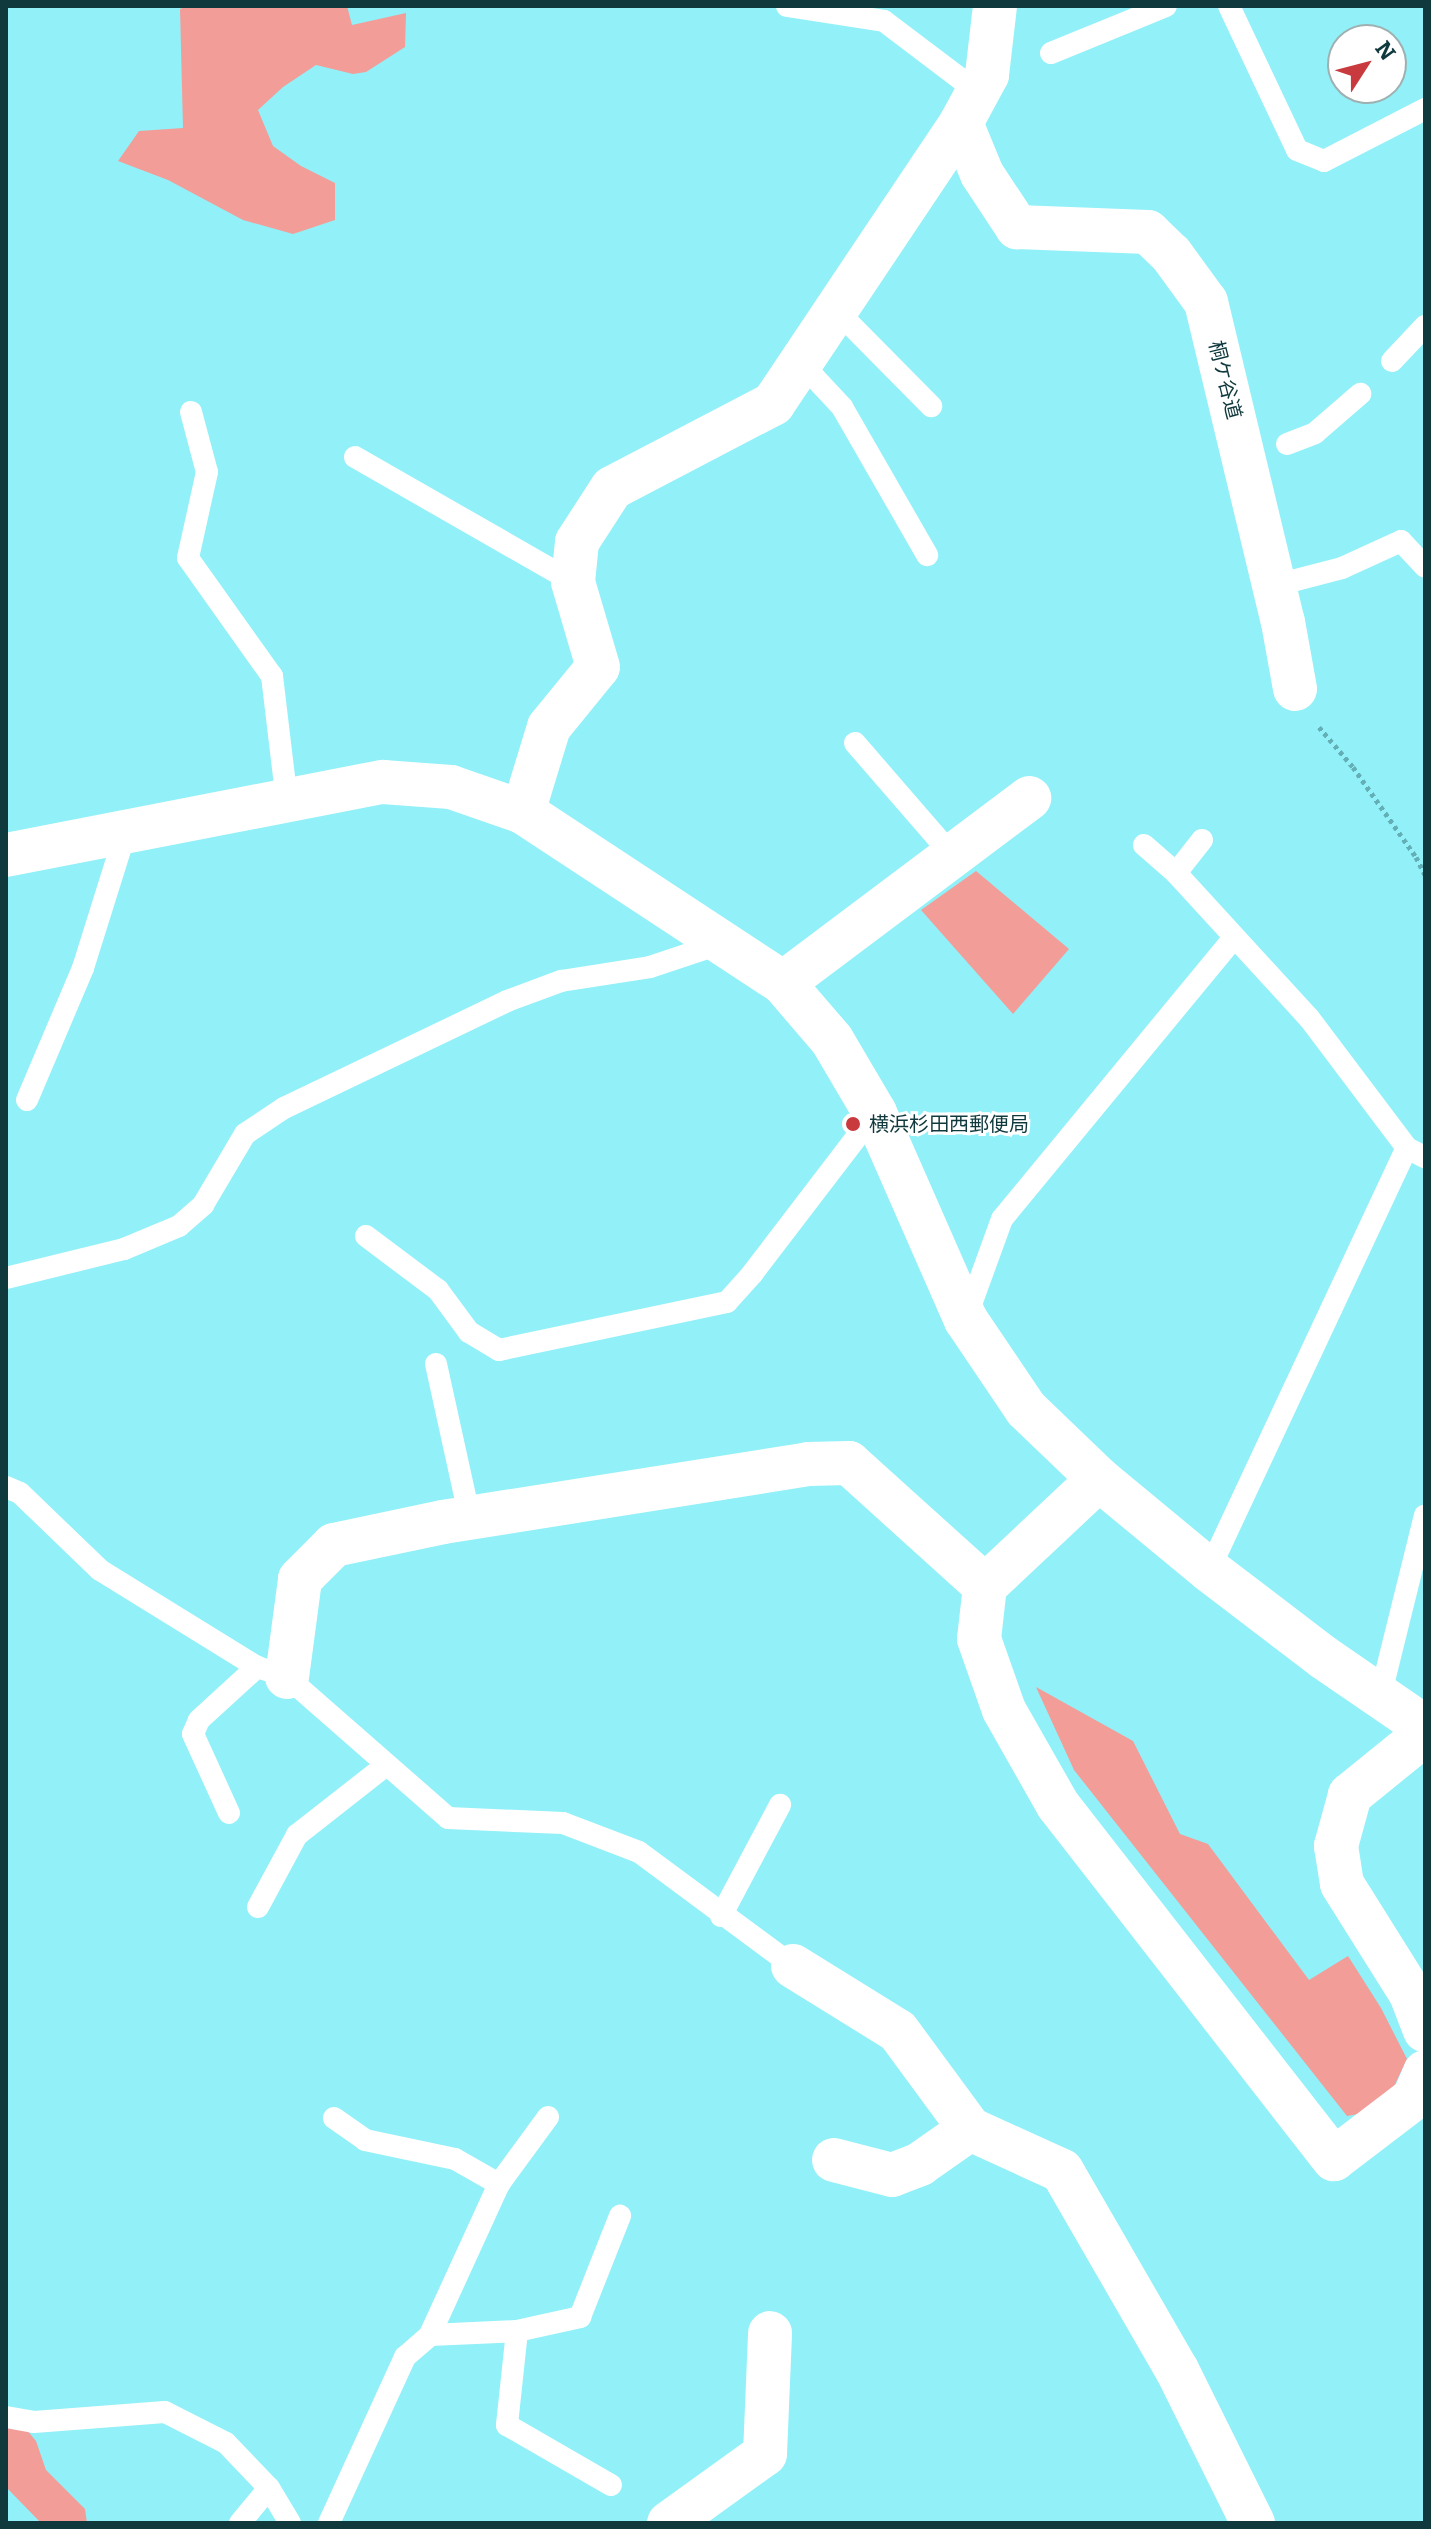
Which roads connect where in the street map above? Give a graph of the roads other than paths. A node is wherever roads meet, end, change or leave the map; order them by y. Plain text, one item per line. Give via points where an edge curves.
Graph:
1 (787, 6) edge
2 (995, 6) edge
3 (1166, 6) edge
4 (1229, 6) edge
5 (1051, 53) dead end
6 (997, 72) junction
7 (1425, 109) edge
8 (961, 123) junction
9 (837, 311) junction
10 (1425, 326) edge
11 (1392, 361) dead end
12 (798, 369) junction
13 (1360, 394) dead end
14 (931, 406) dead end
15 (191, 412) dead end
16 (1265, 452) junction
17 (355, 457) dead end
18 (927, 555) dead end
19 (1425, 567) edge
20 (573, 582) junction
21 (1273, 586) junction
22 (1295, 689) road end
23 (855, 743) dead end
24 (1029, 798) dead end
25 (287, 801) junction
26 (523, 812) junction
27 (125, 834) junction
28 (1202, 840) dead end
29 (1144, 845) dead end
30 (6, 855) edge
31 (953, 856) junction
32 (1176, 873) junction
33 (1233, 939) junction
34 (724, 942) junction
35 (783, 983) junction
36 (27, 1100) dead end
37 (875, 1113) junction
38 (1416, 1152) edge
39 (366, 1236) dead end
40 (6, 1278) edge
41 (966, 1320) junction
42 (436, 1364) dead end
43 (1099, 1479) junction
44 (6, 1487) edge
45 (1425, 1515) edge
46 (470, 1518) junction
47 (1209, 1570) junction
48 (985, 1586) junction
49 (272, 1672) junction
50 (1380, 1697) junction
51 (1425, 1727) edge
52 (1425, 1734) edge
53 (385, 1766) junction
54 (780, 1805) dead end
55 (229, 1813) dead end
56 (258, 1907) dead end
57 (721, 1916) junction
58 (793, 1966) joint
59 (1425, 2030) edge
60 (1425, 2072) edge
61 (548, 2117) dead end
62 (334, 2118) dead end
63 (970, 2129) junction
64 (834, 2160) dead end
65 (499, 2184) junction
66 (620, 2216) dead end
67 (517, 2331) junction
68 (770, 2333) dead end
69 (430, 2335) junction
70 (6, 2417) edge
71 (611, 2485) dead end
72 (269, 2488) junction
73 (240, 2523) edge
74 (290, 2523) edge
75 (329, 2523) edge
76 (669, 2523) edge
77 (1253, 2523) edge

1 - 6 lane via 884,21 966,83
2 - 6 street
3 - 5 lane
4 - 7 lane via 1297,150 1324,161
6 - 8 street
8 - 9 street
8 - 16 street, 桐ケ谷道 via 982,174 1017,227 1148,232 1171,254 1206,302
9 - 12 street
9 - 14 lane
10 - 11 lane
12 - 18 lane via 815,378 842,407
12 - 20 street via 773,404 612,488 577,542
13 - 16 lane via 1315,433
15 - 25 lane via 207,472 188,558 272,676
16 - 21 street, 桐ケ谷道
17 - 20 lane
19 - 21 lane via 1401,541 1342,568
20 - 26 street via 598,667 549,727
21 - 22 street, 桐ケ谷道
23 - 31 lane
24 - 31 street
25 - 26 street via 383,782 451,787
25 - 27 street
26 - 34 street
27 - 30 street
27 - 36 lane via 83,968
28 - 32 lane
29 - 32 lane
31 - 35 street
32 - 33 lane
33 - 38 lane via 1309,1018
33 - 41 lane via 1002,1219
34 - 35 street
34 - 40 lane via 650,967 561,981 507,1001 284,1108 245,1134 203,1205 179,1226 124,1249
35 - 37 street via 832,1040
37 - 39 lane via 727,1302 499,1350 469,1332 438,1290
37 - 41 street
38 - 47 lane
41 - 43 street via 1026,1409
42 - 46 lane
43 - 47 street
43 - 48 street
44 - 49 lane via 20,1493 100,1570
45 - 50 lane
46 - 48 street via 808,1464 849,1463
46 - 49 street via 334,1545 300,1579
47 - 50 street
48 - 60 street via 979,1639 1004,1710 1058,1805 1334,2159 1414,2098
49 - 53 lane via 337,1718
49 - 55 lane via 199,1720 193,1734
50 - 51 street
52 - 59 street via 1350,1795 1336,1846 1342,1884 1411,1994
53 - 56 lane via 297,1835
53 - 57 lane via 448,1818 563,1823 639,1852
54 - 57 lane
57 - 58 lane
58 - 63 street via 898,2031
61 - 65 lane
62 - 65 lane via 365,2140 455,2159
63 - 64 street via 920,2164 892,2175
63 - 77 street via 1062,2171 1177,2370
65 - 69 lane
66 - 67 lane via 580,2317
67 - 69 lane
67 - 71 lane via 507,2425
68 - 76 street via 765,2454
69 - 75 lane via 405,2357
70 - 72 lane via 34,2422 165,2412 226,2443
72 - 73 lane
72 - 74 lane

